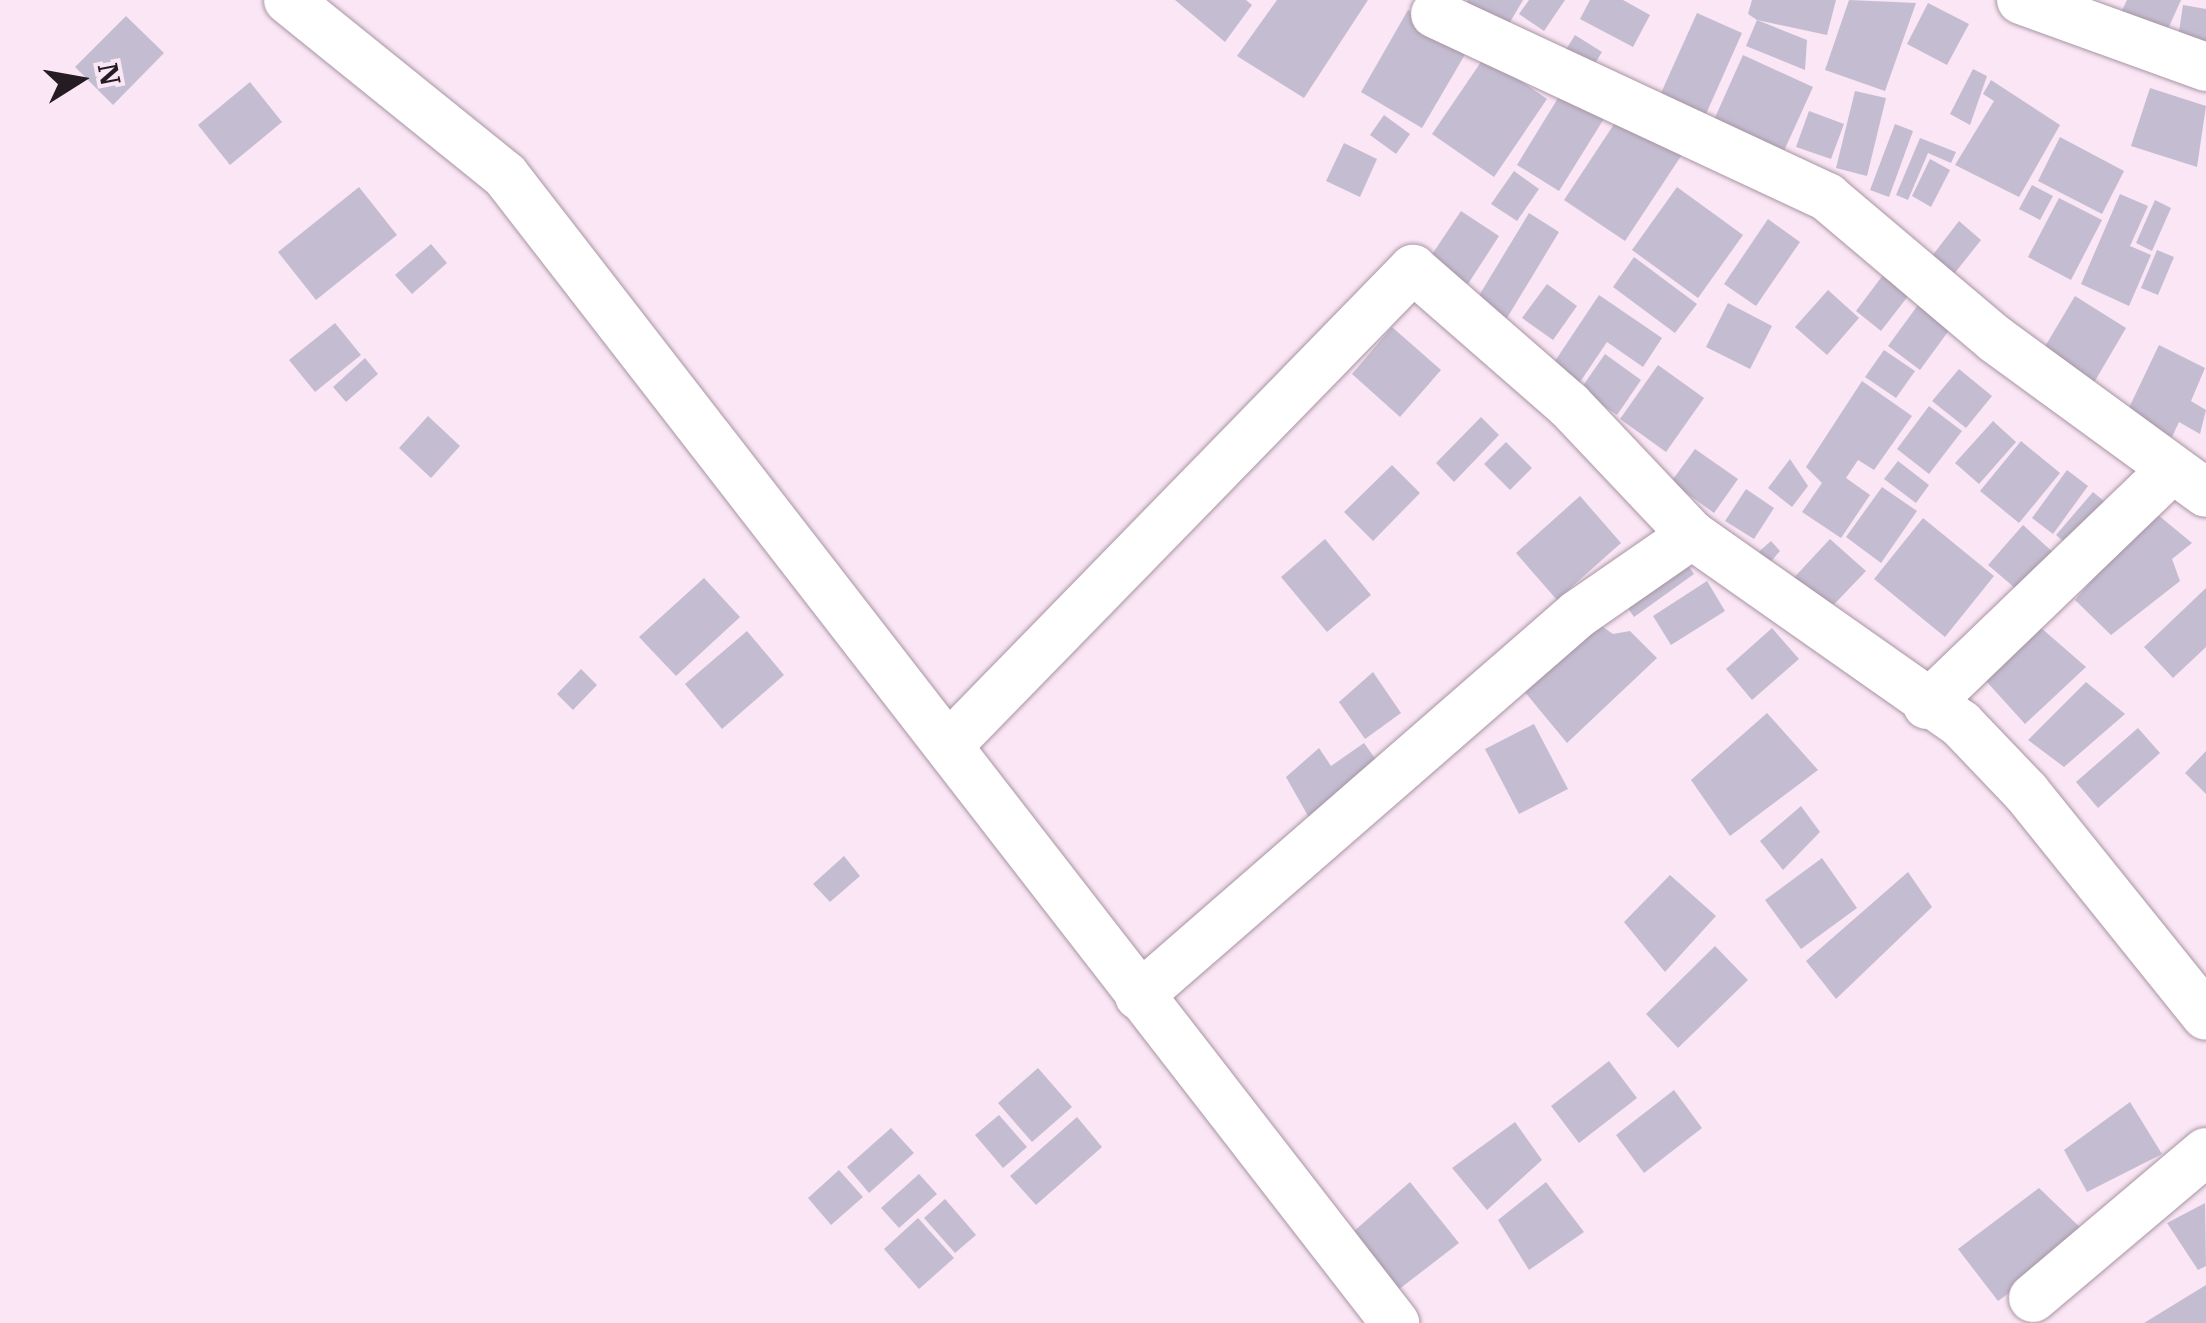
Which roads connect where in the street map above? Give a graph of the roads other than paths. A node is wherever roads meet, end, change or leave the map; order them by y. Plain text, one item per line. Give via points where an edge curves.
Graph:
1 (288, 0) edge
2 (2021, 0) edge
3 (1435, 14) dead end
4 (2206, 67) edge
5 (2189, 482) edge
6 (1692, 535) junction
7 (1928, 706) junction
8 (949, 745) junction
9 (1139, 996) junction
10 (2205, 1013) edge
11 (2206, 1152) edge
12 (2033, 1298) dead end
13 (1395, 1323) edge

1 - 8 street via 505,175
2 - 4 street
3 - 5 street via 1827,196 1995,339
5 - 7 street
6 - 7 street
6 - 8 street via 1570,405 1413,268
6 - 9 street via 1578,614
7 - 10 street via 1961,724 2026,792
8 - 9 street
9 - 13 street
11 - 12 street

